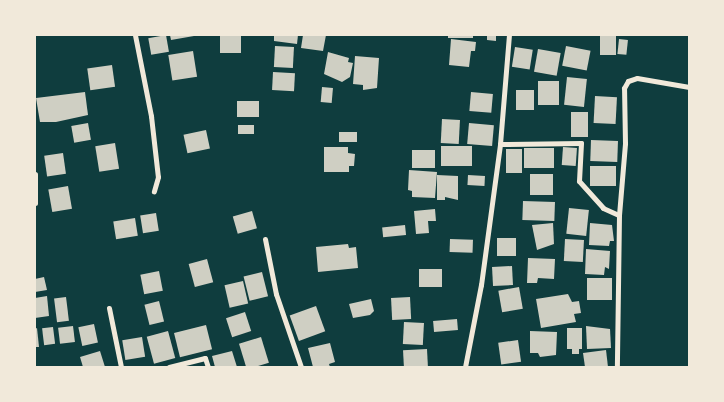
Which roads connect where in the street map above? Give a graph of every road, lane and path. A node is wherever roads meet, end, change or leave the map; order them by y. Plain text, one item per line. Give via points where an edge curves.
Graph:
1 (135, 35) edge
2 (509, 35) edge
3 (689, 87) edge
4 (500, 144) junction
5 (35, 174) edge
6 (154, 191) dead end
7 (35, 203) edge
8 (619, 215) junction
9 (265, 239) dead end
10 (109, 308) dead end
11 (121, 367) edge
12 (169, 367) edge
13 (208, 367) edge
14 (301, 367) edge
15 (464, 367) edge
16 (617, 367) edge

1 - 6 street via 151,116 158,177
2 - 4 street
3 - 8 street via 638,78 628,81 624,88 625,143
4 - 8 street via 581,143 579,181 603,208
4 - 15 street via 481,285
5 - 7 street
8 - 16 street
9 - 14 street via 276,294
10 - 11 street
12 - 13 street via 205,358

